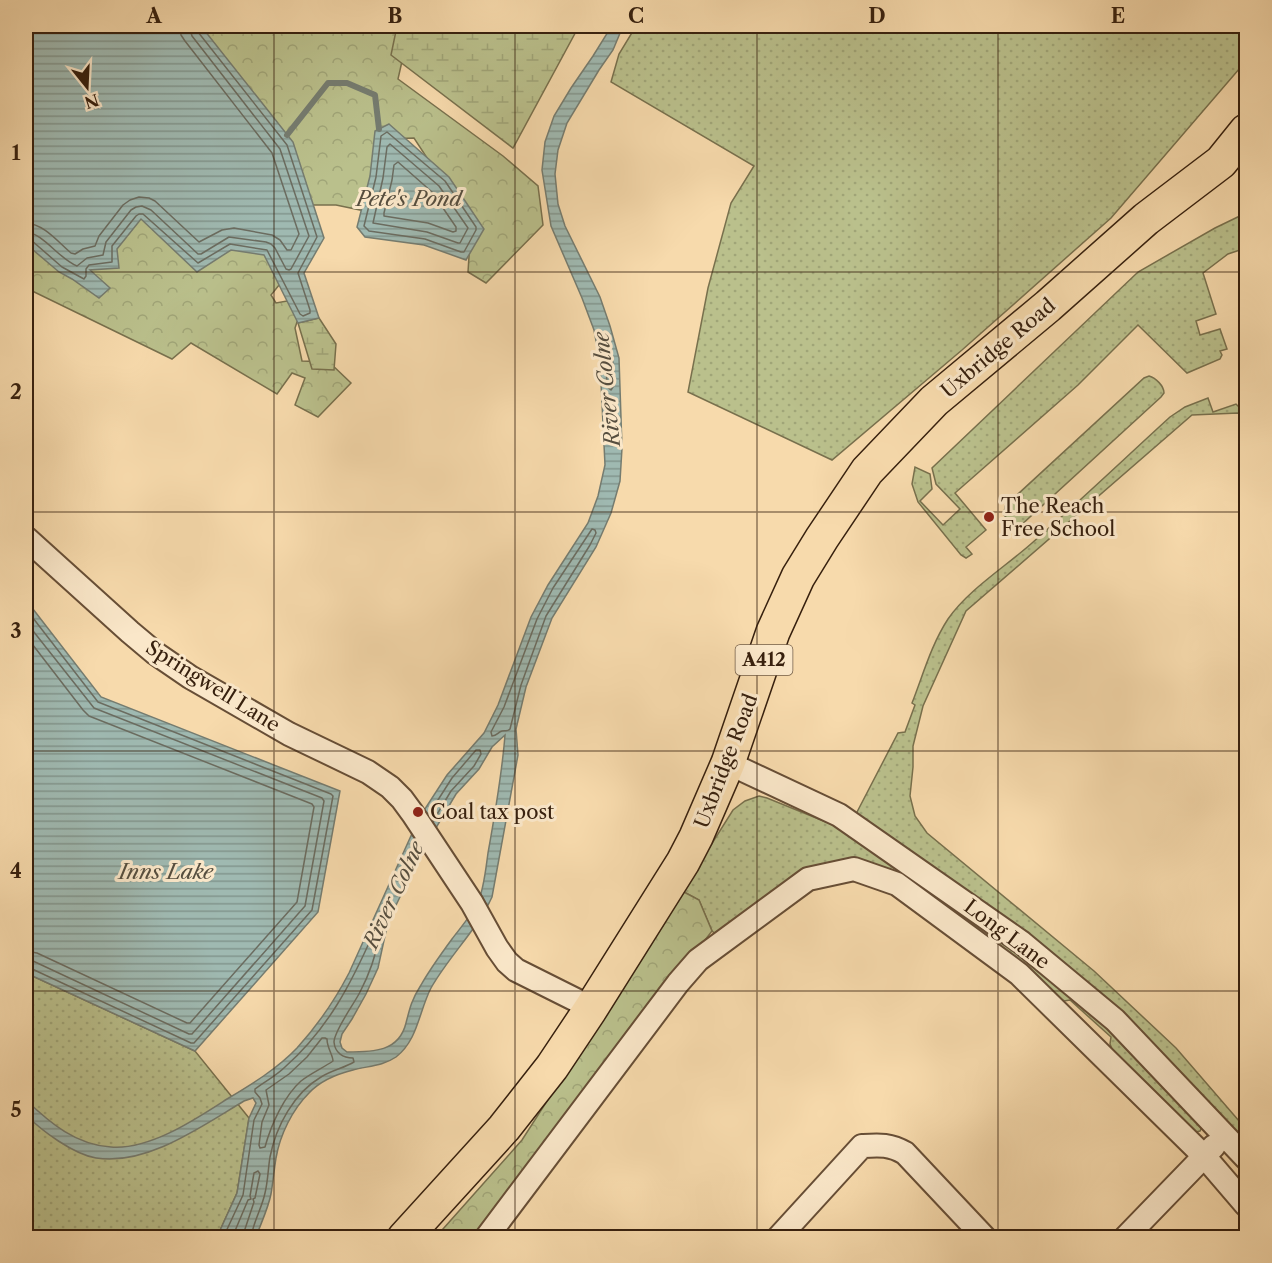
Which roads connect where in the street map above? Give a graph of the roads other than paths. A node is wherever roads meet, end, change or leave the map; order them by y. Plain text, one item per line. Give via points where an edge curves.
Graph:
1 (1246, 131) edge
2 (1234, 159) edge
3 (26, 538) edge
4 (728, 763) junction
5 (590, 1010) junction
6 (1226, 1135) junction
7 (1204, 1156) junction
8 (1246, 1158) edge
9 (1246, 1205) edge
10 (404, 1238) edge
11 (486, 1238) edge
12 (778, 1238) edge
13 (985, 1238) edge
14 (1125, 1238) edge

1 - 2 main road, Uxbridge Road / A412
2 - 4 main road, Uxbridge Road / A412 via 1146,219 934,401 867,471 798,577 773,632
3 - 5 street, Springwell Lane via 155,653 190,677 390,787 432,842 507,962
4 - 5 main road, Uxbridge Road / A412 via 683,862
4 - 6 street, Long Lane via 839,815 1021,942 1115,1020
5 - 10 main road, Uxbridge Road / A412 via 504,1128
6 - 7 street
6 - 8 street, Long Lane
7 - 9 street, Long Lane
7 - 11 street, Long Lane via 1019,974 897,884 854,869 808,879 698,960
7 - 14 street
12 - 13 street via 862,1146 877,1145 905,1153

